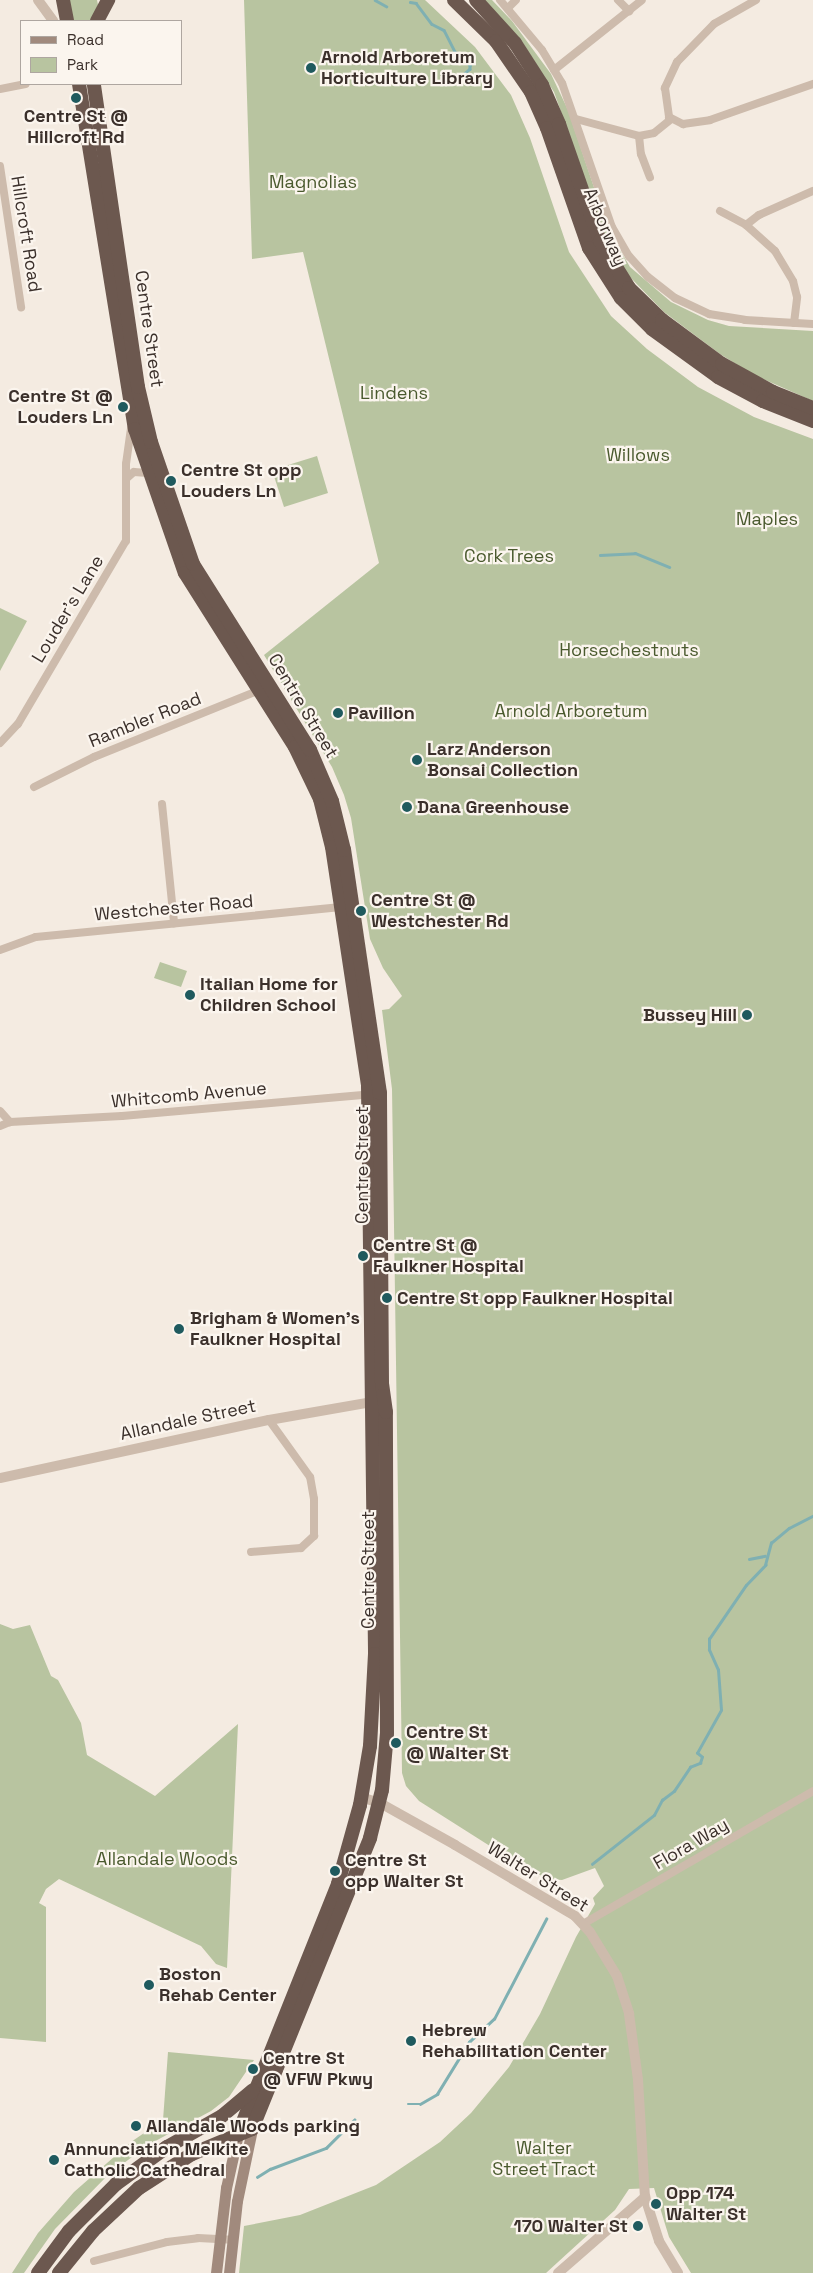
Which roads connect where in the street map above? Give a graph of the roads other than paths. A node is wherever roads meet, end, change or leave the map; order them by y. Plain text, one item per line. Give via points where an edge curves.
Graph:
1 (38, 0) edge
2 (63, 0) edge
3 (108, 0) edge
4 (454, 0) edge
5 (476, 0) edge
6 (500, 0) edge
7 (516, 0) edge
8 (618, 0) edge
9 (642, 0) edge
10 (756, 0) edge
11 (745, 2) edge
12 (508, 8) junction
13 (629, 11) junction
14 (52, 20) edge
15 (67, 20) edge
16 (98, 20) edge
17 (554, 70) junction
18 (813, 84) edge
19 (21, 85) edge
20 (79, 85) edge
21 (94, 85) edge
22 (0, 89) edge
23 (576, 119) junction
24 (671, 119) junction
25 (639, 136) junction
26 (0, 166) edge
27 (650, 177) dead end
28 (813, 191) edge
29 (720, 211) dead end
30 (746, 225) junction
31 (21, 307) dead end
32 (794, 323) junction
33 (813, 324) edge
34 (813, 408) edge
35 (132, 420) junction
36 (813, 421) edge
37 (148, 472) junction
38 (126, 478) junction
39 (264, 688) junction
40 (0, 743) edge
41 (34, 787) dead end
42 (162, 804) dead end
43 (347, 907) junction
44 (174, 923) junction
45 (0, 950) edge
46 (374, 1094) junction
47 (0, 1110) edge
48 (10, 1122) junction
49 (0, 1126) edge
50 (378, 1401) junction
51 (269, 1420) junction
52 (0, 1478) edge
53 (251, 1552) dead end
54 (813, 1791) edge
55 (361, 1797) junction
56 (380, 1803) junction
57 (583, 1924) junction
58 (255, 2087) junction
59 (252, 2129) junction
60 (238, 2134) junction
61 (645, 2197) junction
62 (220, 2239) junction
63 (232, 2240) junction
64 (94, 2261) dead end
65 (38, 2273) edge
66 (59, 2273) edge
67 (216, 2273) edge
68 (229, 2273) edge
69 (558, 2273) edge
70 (678, 2273) edge

1 - 14 street
2 - 15 highway
3 - 16 highway
4 - 36 highway, Arborway via 500,45 531,92 589,248 620,298 652,329 718,377 769,404
5 - 34 highway, Arborway via 509,36 542,85 600,241 629,288 662,320 722,364 773,392
6 - 12 street, Arborway
7 - 12 street
8 - 13 street
9 - 13 street
10 - 11 street
11 - 24 street via 707,30 676,62 665,88 666,109
12 - 17 street, Arborway
13 - 17 street
17 - 23 street, Arborway
18 - 24 street via 710,120 689,124
19 - 22 street
20 - 35 highway, Centre Street
21 - 39 highway, Centre Street via 138,387 149,436 195,568
23 - 25 street
23 - 32 street, Arborway via 612,227 629,256 648,277 675,298 710,314
24 - 25 street via 654,132
25 - 27 street via 640,154
26 - 31 street, Hillcroft Road
28 - 30 street via 759,215
29 - 30 street
30 - 32 street via 774,251 793,281 797,297
32 - 33 street, Arborway
35 - 37 highway, Centre Street
35 - 38 street, Louder's Lane
37 - 38 street via 133,473
37 - 39 highway, Centre Street via 187,578
38 - 40 street, Louder's Lane via 127,533 123,546 18,724
39 - 41 street, Rambler Road via 94,757
39 - 43 highway, Centre Street via 317,792
42 - 44 street
43 - 44 street, Westchester Road
43 - 46 highway, Centre Street
44 - 45 street, Westchester Road via 36,937
46 - 48 street, Whitcomb Avenue via 122,1116
46 - 50 highway, Centre Street
47 - 48 street
48 - 49 street, Whitcomb Avenue
50 - 51 street, Allandale Street
50 - 55 highway, Centre Street via 375,1668 372,1731
50 - 56 highway, Centre Street via 388,1723
51 - 52 street, Allandale Street
51 - 53 street via 310,1477 314,1499 314,1536 301,1548
54 - 57 street, Flora Way
55 - 56 street, Walter Street
55 - 58 highway, Centre Street via 335,1892
56 - 57 street, Walter Street
56 - 59 highway, Centre Street via 360,1866
57 - 61 street, Walter Street via 617,1976 629,2014 638,2080
58 - 60 highway, Centre Street
58 - 65 highway via 222,2116 154,2155 116,2184 69,2231
59 - 60 highway
59 - 63 main road, Centre Street via 241,2174
60 - 62 main road, Centre Street via 226,2188
60 - 66 highway via 192,2154 139,2188 93,2231
61 - 69 street
61 - 70 street, Walter Street via 658,2241
62 - 63 street
62 - 64 street via 167,2242
62 - 67 main road, Centre Street
63 - 68 main road, Centre Street

